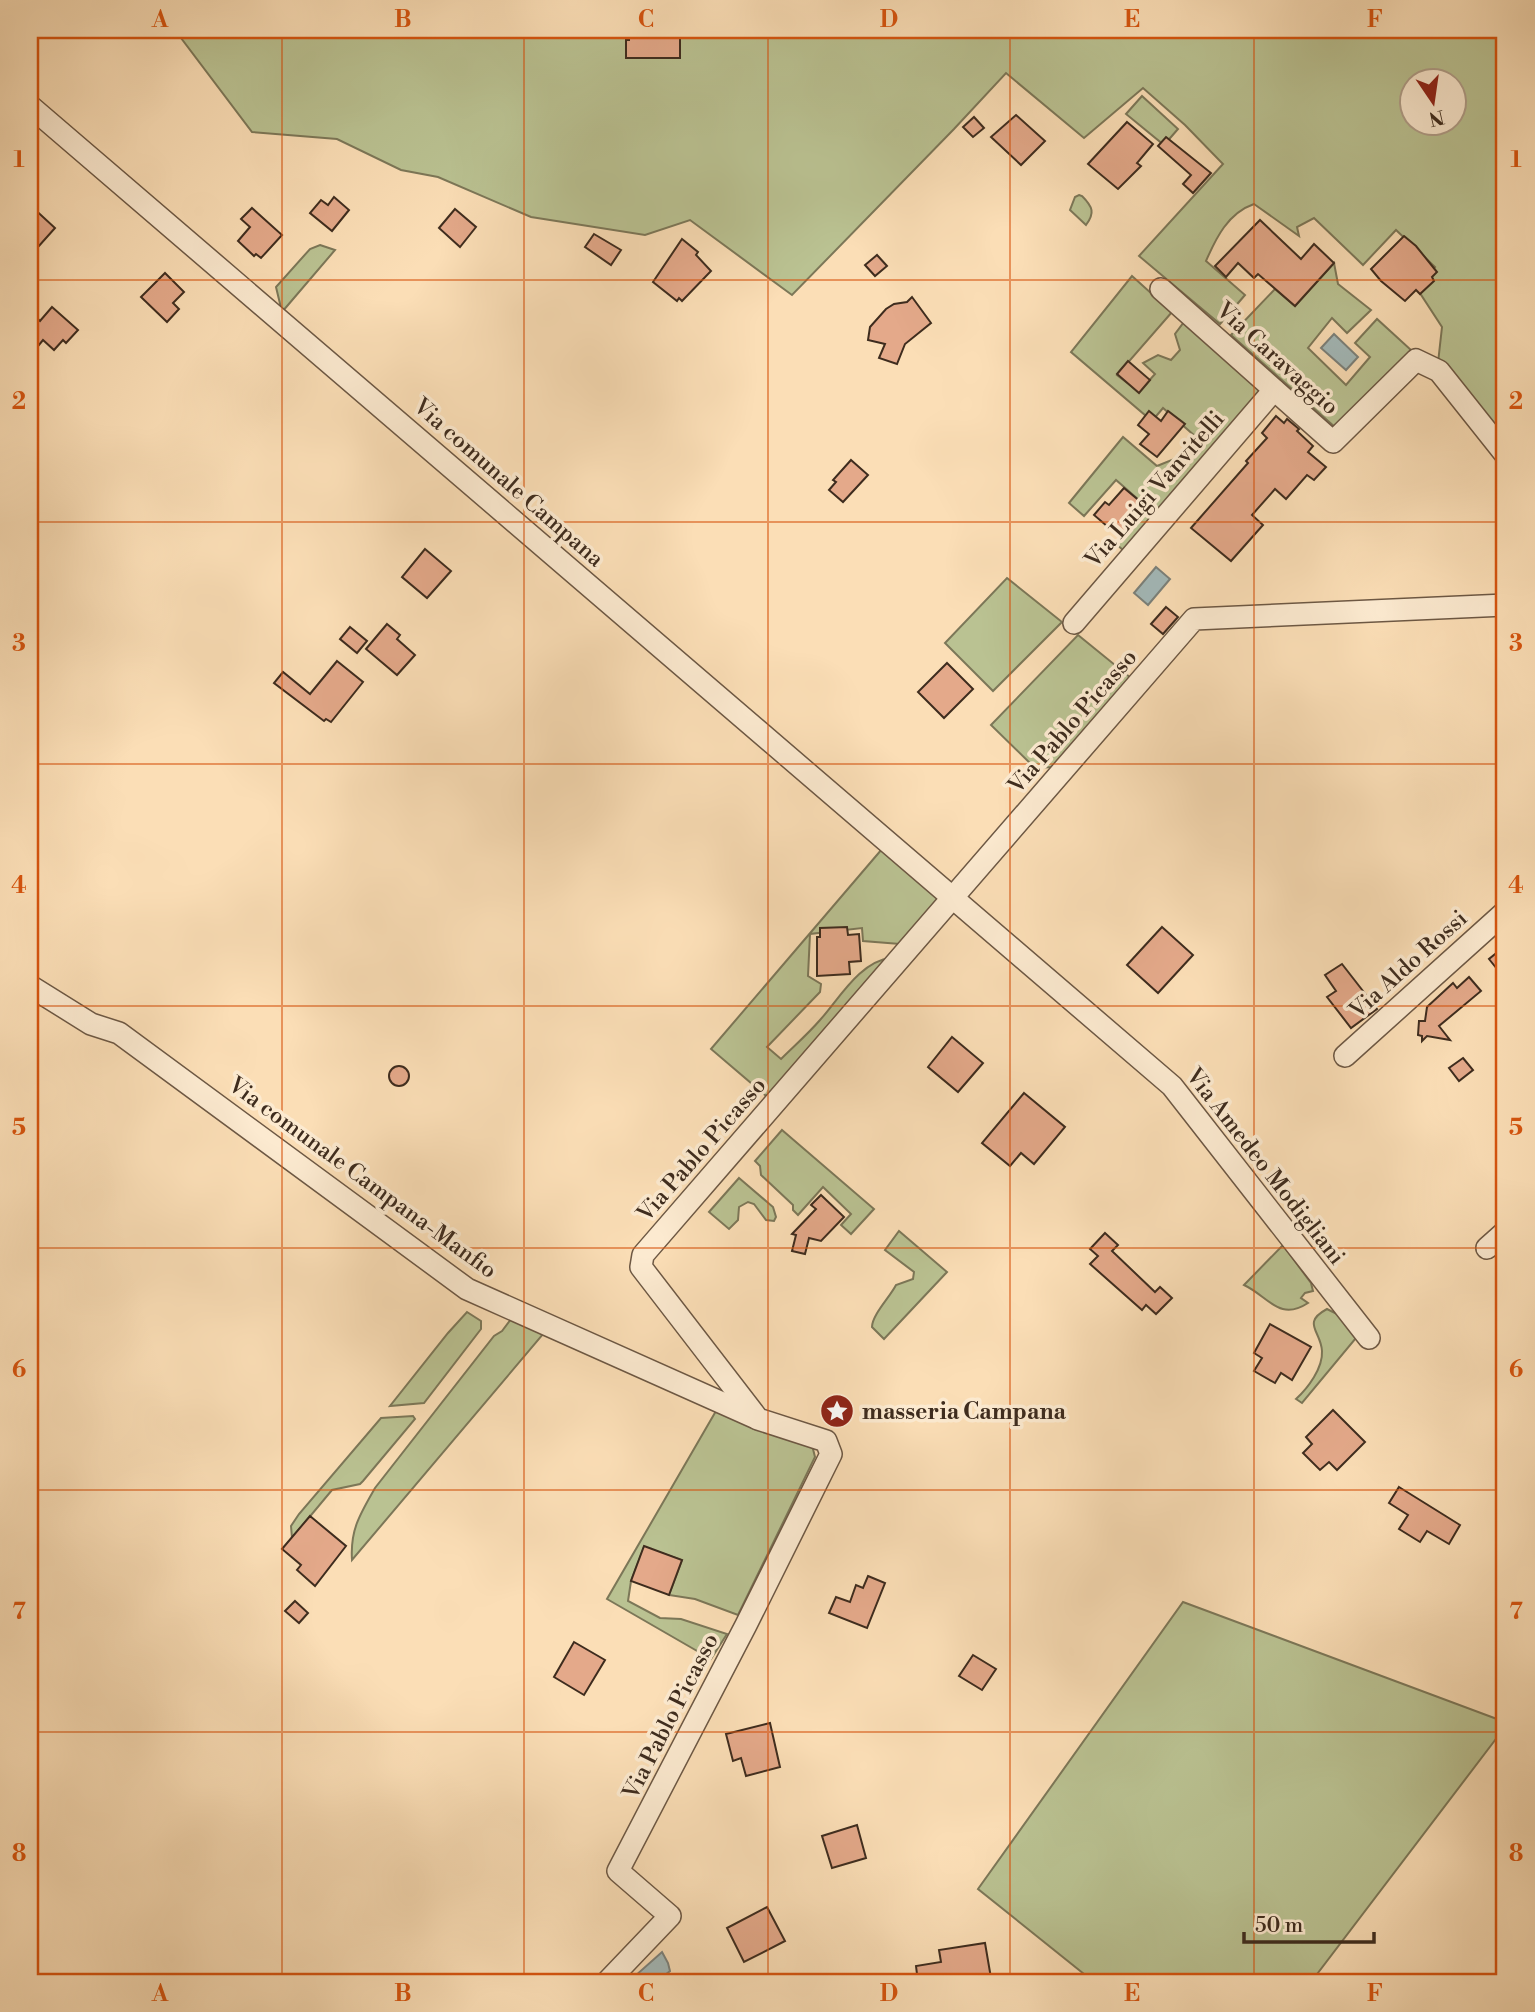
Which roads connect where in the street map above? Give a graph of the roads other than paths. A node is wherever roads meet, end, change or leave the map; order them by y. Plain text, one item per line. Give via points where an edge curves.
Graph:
1 (30, 106) edge
2 (1161, 289) dead end
3 (1274, 390) junction
4 (1505, 454) edge
5 (1505, 605) edge
6 (1074, 623) dead end
7 (955, 898) junction
8 (1505, 912) edge
9 (30, 986) edge
10 (1345, 1056) dead end
11 (1505, 1232) edge
12 (1487, 1248) dead end
13 (1369, 1338) dead end
14 (758, 1419) junction
15 (607, 1982) edge

1 - 7 street, Via comunale Campana
2 - 3 street, Via Caravaggio
3 - 4 street, Via Caravaggio via 1333,442 1416,360 1439,371
3 - 6 street, Via Luigi Vanvitelli
5 - 7 street, Via Pablo Picasso via 1194,619
7 - 13 street, Via Amedeo Modigliani via 1172,1086
7 - 14 street, Via Pablo Picasso via 643,1255 641,1267
8 - 10 street, Via Aldo Rossi
9 - 14 street, Via comunale Campana-Manfio via 90,1024 119,1032 467,1289
11 - 12 street
14 - 15 street, Via Pablo Picasso via 826,1441 831,1454 618,1871 670,1916

